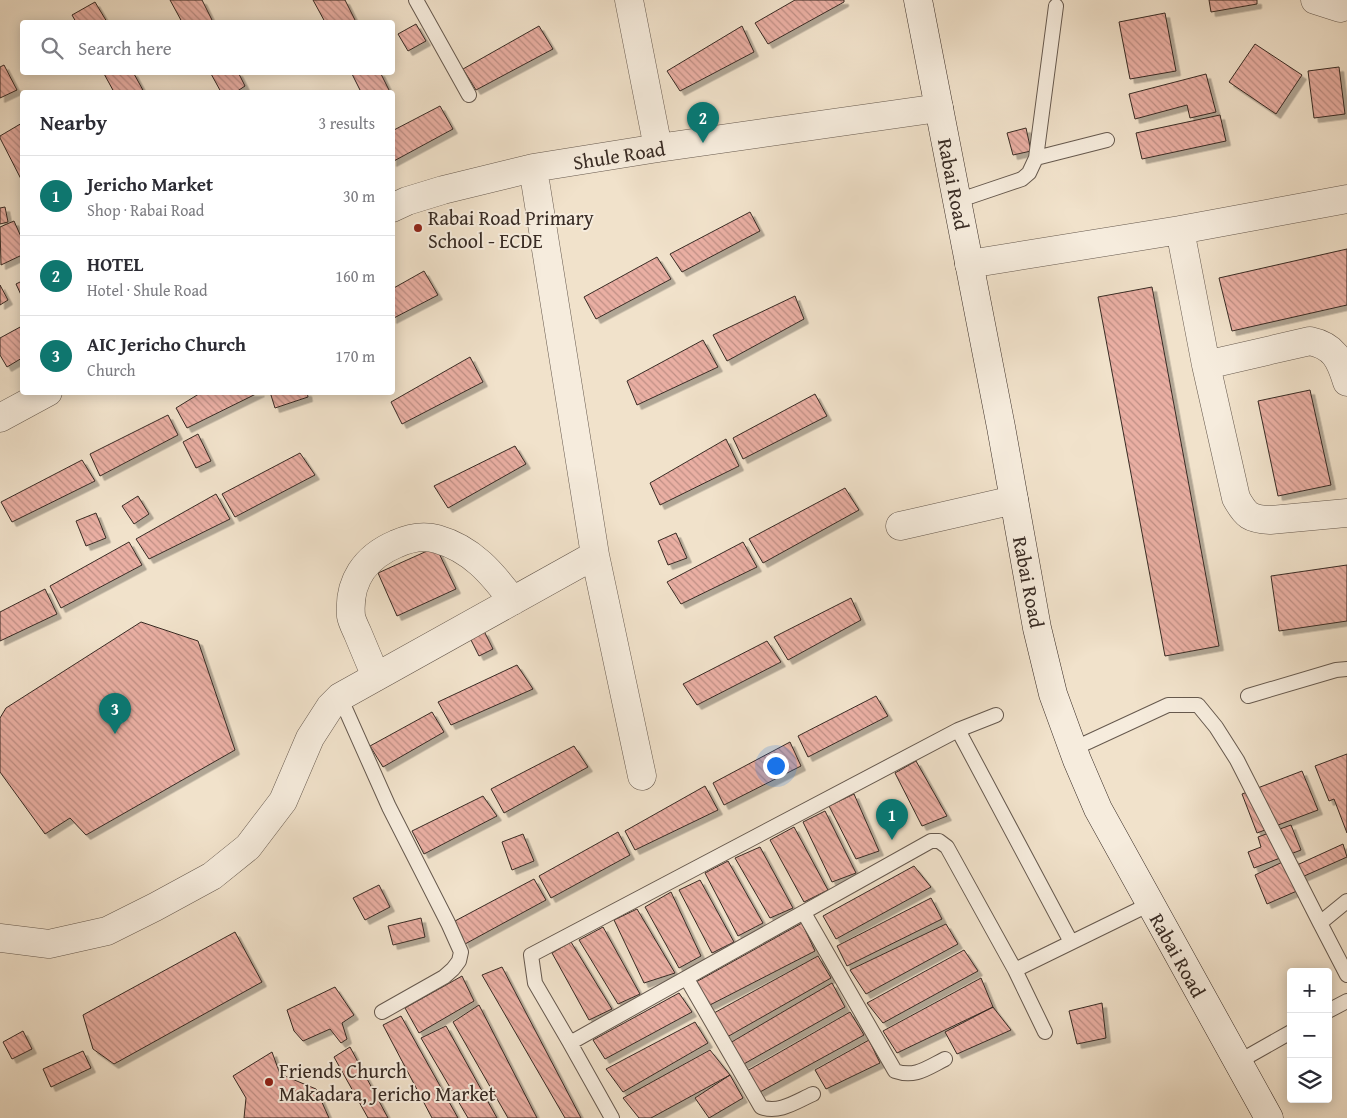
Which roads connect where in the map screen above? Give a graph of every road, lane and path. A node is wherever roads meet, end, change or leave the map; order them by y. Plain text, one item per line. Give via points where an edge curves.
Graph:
1 (416, 0) edge
2 (630, 0) edge
3 (918, 0) edge
4 (1315, 0) edge
5 (1056, 6) dead end
6 (1347, 6) edge
7 (469, 95) dead end
8 (939, 108) junction
9 (1107, 140) dead end
10 (658, 148) junction
11 (1036, 158) junction
12 (533, 168) junction
13 (1347, 199) edge
14 (958, 201) junction
15 (395, 207) edge
16 (1180, 230) junction
17 (970, 264) junction
18 (1206, 365) junction
19 (1347, 382) edge
20 (42, 395) edge
21 (0, 418) edge
22 (1014, 500) junction
23 (1347, 513) edge
24 (900, 526) dead end
25 (595, 555) junction
26 (513, 601) junction
27 (1347, 669) edge
28 (376, 677) junction
29 (1248, 696) dead end
30 (340, 697) junction
31 (996, 715) dead end
32 (958, 730) junction
33 (1073, 749) junction
34 (642, 776) dead end
35 (1347, 901) edge
36 (1150, 904) junction
37 (804, 912) junction
38 (1320, 923) junction
39 (0, 938) edge
40 (1070, 942) junction
41 (1015, 970) junction
42 (1347, 975) edge
43 (687, 979) junction
44 (1347, 1001) edge
45 (1332, 1009) edge
46 (382, 1012) dead end
47 (1045, 1032) dead end
48 (1287, 1034) edge
49 (570, 1043) junction
50 (945, 1059) dead end
51 (1238, 1062) junction
52 (813, 1094) dead end
53 (612, 1118) edge
54 (1269, 1118) edge

1 - 7 lane
2 - 10 street
3 - 8 street, Rabai Road
4 - 6 street via 1340,8
5 - 11 lane
8 - 10 street, Shule Road
8 - 14 street, Rabai Road
9 - 11 lane
10 - 12 street, Shule Road
11 - 14 lane via 1022,179
12 - 15 street, Shule Road via 443,190
12 - 25 street
13 - 16 street
14 - 17 street, Rabai Road
16 - 17 street
16 - 18 street
17 - 22 street, Rabai Road
18 - 19 street via 1310,341 1322,343 1334,353
18 - 23 street via 1236,498 1243,510 1258,520
20 - 21 street
22 - 24 street
22 - 33 street, Rabai Road via 1037,628 1053,694
25 - 26 street
25 - 34 street
26 - 28 street
26 - 28 street via 492,573 477,560 437,539 420,537 386,548 361,571 353,593 351,618
27 - 29 lane
28 - 30 street
30 - 39 street via 310,738 283,801 248,847 212,876 107,931 49,944
30 - 46 lane via 389,807 461,952 459,961 444,977
31 - 32 lane
32 - 40 lane
32 - 49 lane via 531,955 535,984
33 - 36 street, Rabai Road via 1098,809
33 - 38 lane via 1168,706 1198,706 1237,760
35 - 38 lane
36 - 40 lane
36 - 51 street, Rabai Road
37 - 41 lane via 931,841 939,841 947,847
37 - 43 lane
37 - 50 lane via 894,1071 914,1074
38 - 42 lane
40 - 41 lane
41 - 47 lane
43 - 49 lane
43 - 52 lane via 762,1107 776,1110
44 - 45 lane
48 - 51 lane
49 - 53 lane
51 - 54 street, Rabai Road

